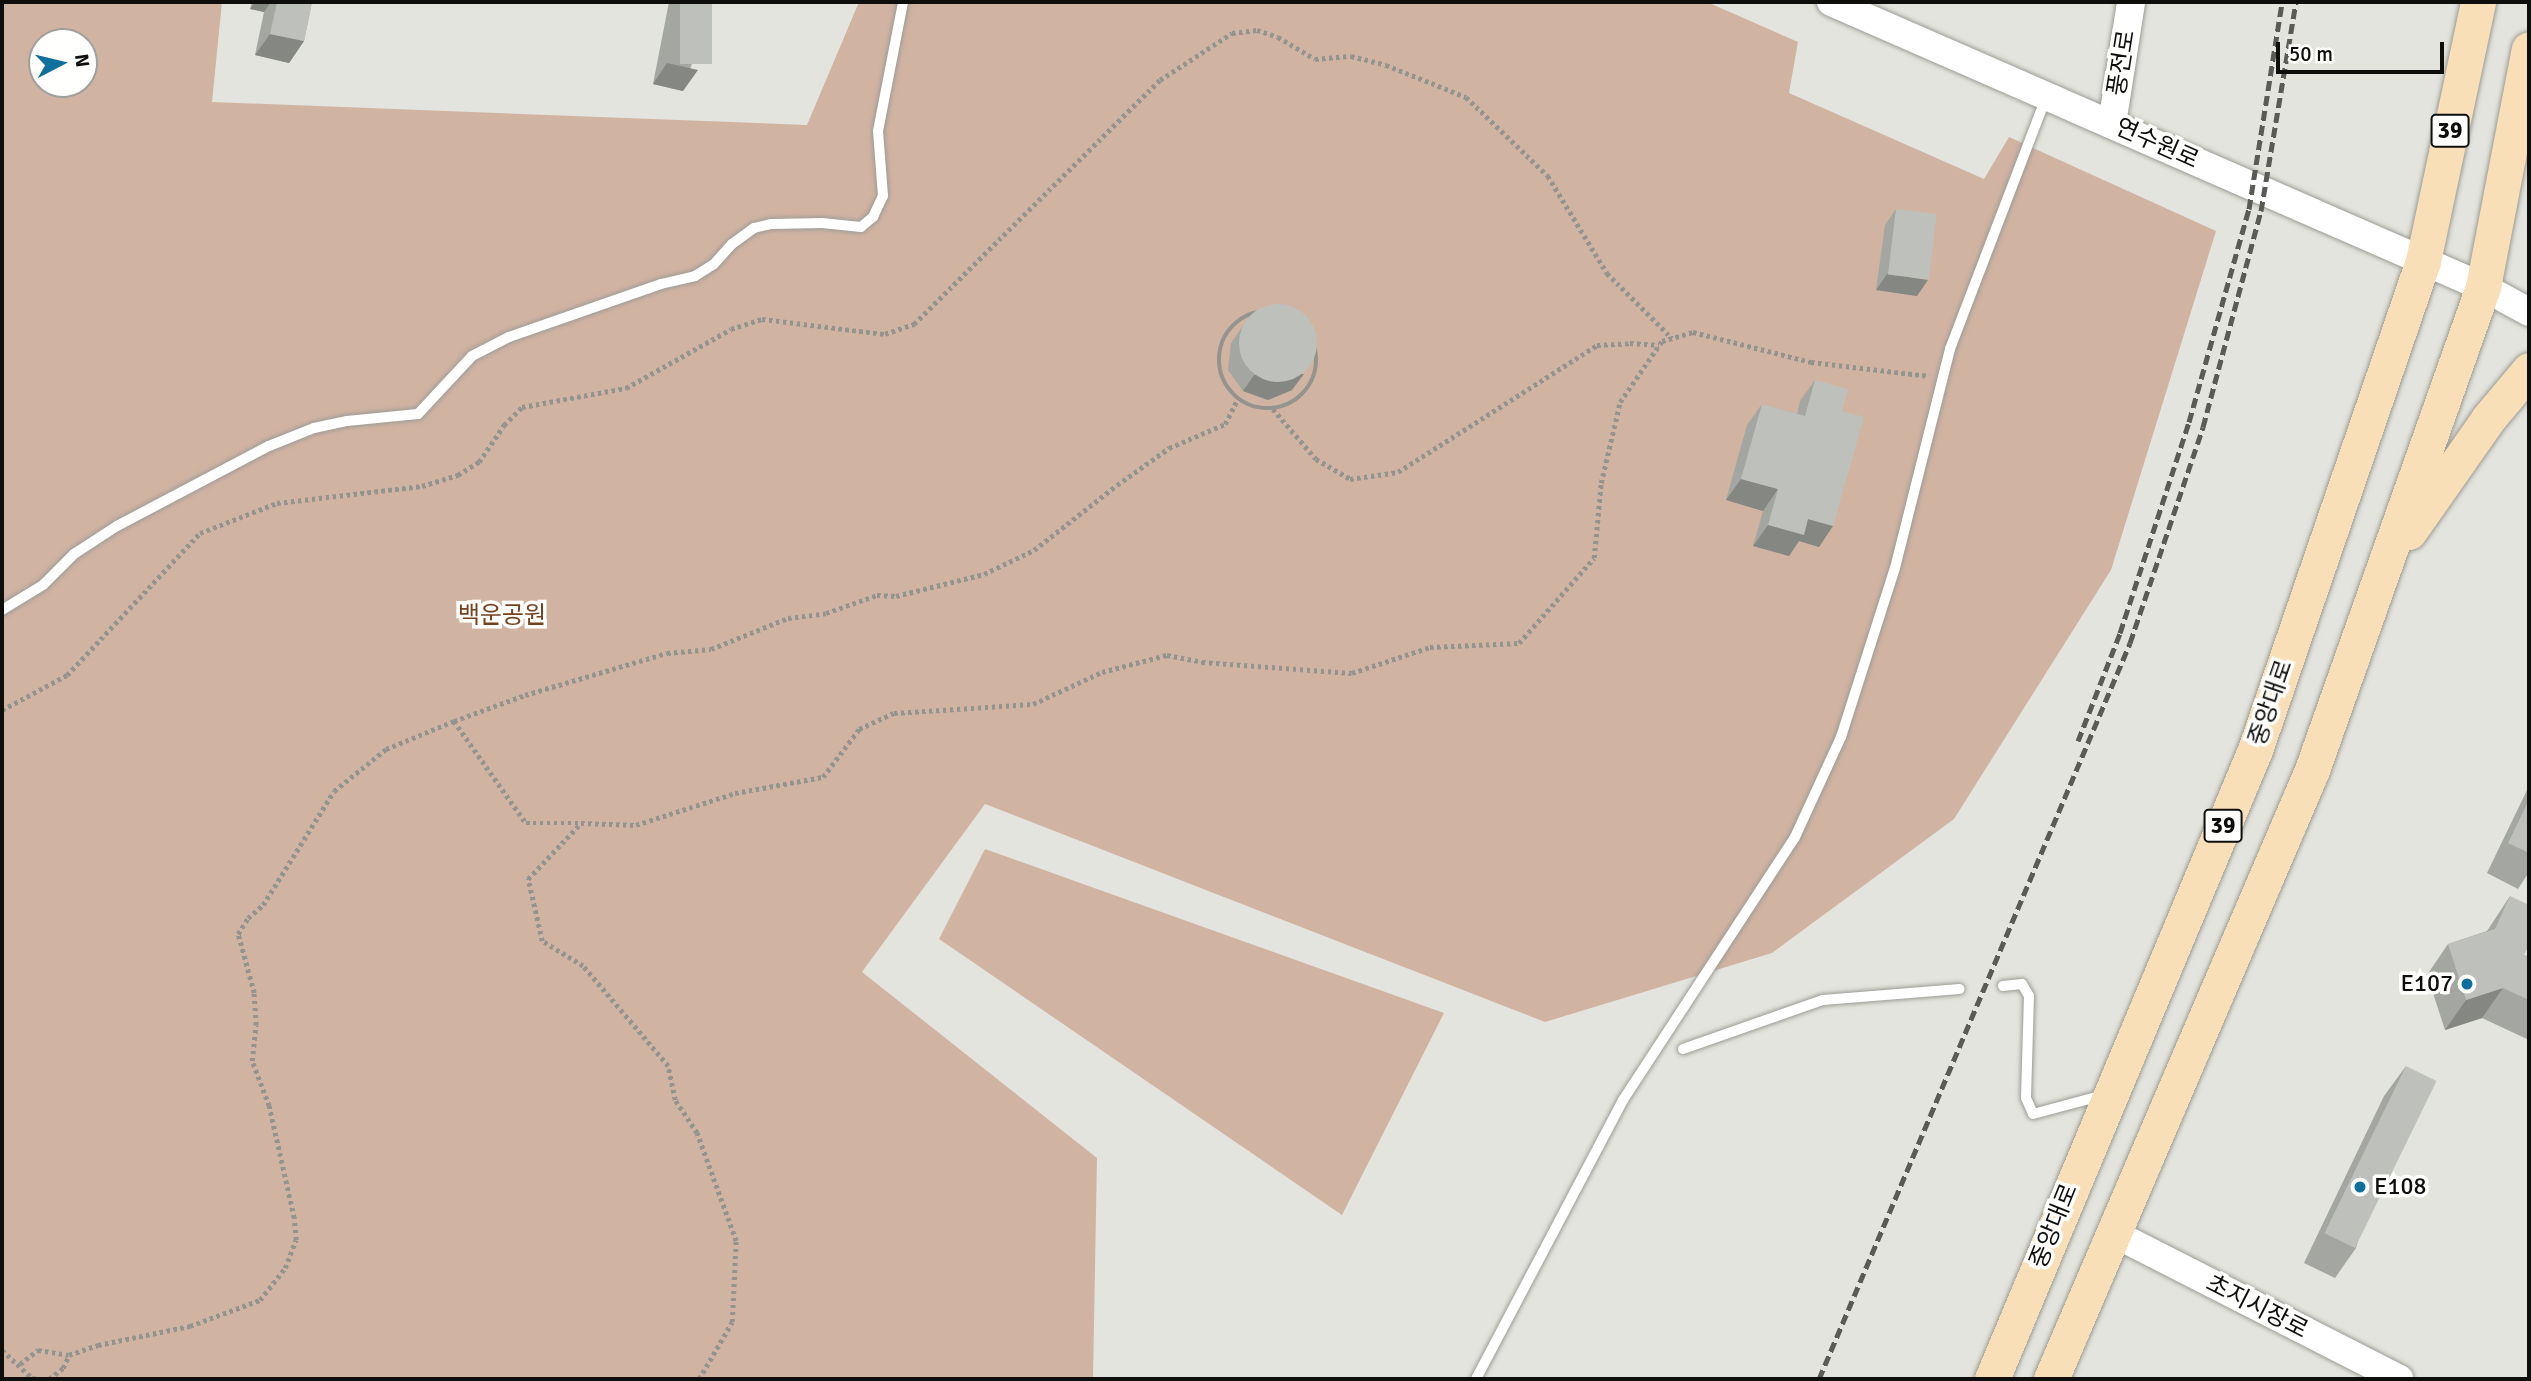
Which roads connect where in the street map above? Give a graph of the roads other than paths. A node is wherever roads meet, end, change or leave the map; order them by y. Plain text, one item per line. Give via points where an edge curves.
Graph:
1 (903, 2) edge
2 (1831, 2) edge
3 (2132, 2) edge
4 (2478, 2) edge
5 (2529, 49) edge
6 (2521, 93) junction
7 (2046, 97) junction
8 (2112, 124) junction
9 (2529, 148) edge
10 (2423, 261) junction
11 (2483, 287) junction
12 (2529, 312) edge
13 (2529, 370) edge
14 (2382, 572) junction
15 (2, 610) edge
16 (2003, 986) dead end
17 (1960, 989) dead end
18 (1683, 1049) dead end
19 (2110, 1093) junction
20 (2115, 1234) junction
21 (1476, 1379) edge
22 (1992, 1379) edge
23 (2050, 1379) edge
24 (2399, 1379) edge

1 - 15 lane via 878,131 883,196 873,217 861,227 822,223 754,228 695,276 509,337 472,356 418,414 314,428 269,446 117,526 74,554 43,586
2 - 7 street, 연수원로
3 - 8 street, 풍전로
4 - 10 main road, 중앙대로 / 39
5 - 6 main road, 39
6 - 9 main road
6 - 11 main road, 39
7 - 8 street, 연수원로
7 - 21 lane via 1950,349 1895,568 1841,737 1795,837 1623,1100
8 - 10 street, 연수원로
10 - 11 street, 연수원로
10 - 19 main road, 중앙대로 / 39 via 2255,750
11 - 12 street, 연수원로
11 - 14 main road, 39
13 - 14 main road via 2488,418
14 - 20 main road, 39 via 2312,770
16 - 19 lane via 2022,984 2029,996 2026,1097 2033,1114
17 - 18 lane via 1823,1000
19 - 22 main road, 중앙대로 / 39
20 - 23 main road, 39
20 - 24 street, 초지시장로

